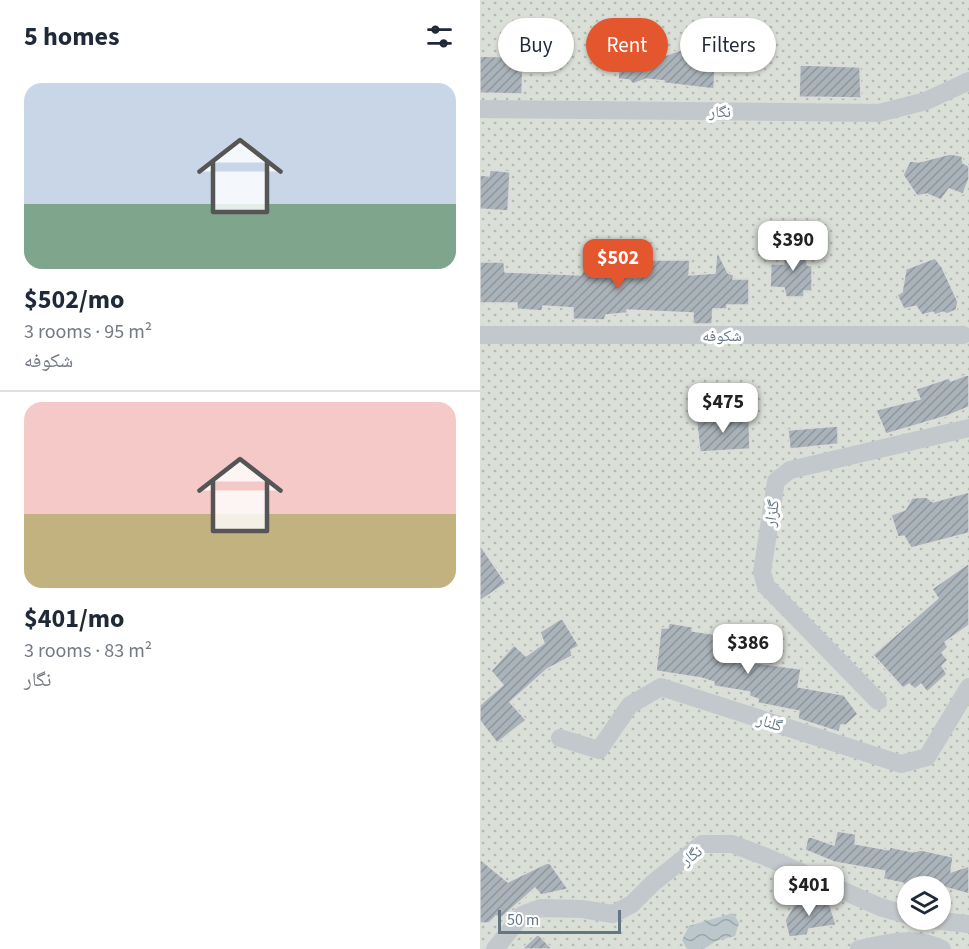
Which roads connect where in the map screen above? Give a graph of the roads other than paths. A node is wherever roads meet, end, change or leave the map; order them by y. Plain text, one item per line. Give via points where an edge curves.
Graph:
1 (965, 82) edge
2 (480, 109) edge
3 (963, 334) dead end
4 (480, 335) edge
5 (969, 428) edge
6 (969, 687) edge
7 (878, 701) dead end
8 (560, 738) dead end
9 (897, 912) edge
10 (951, 922) edge
11 (969, 924) edge
12 (495, 949) edge
13 (859, 949) edge
14 (942, 949) edge

1 - 2 street, نگار via 926,101 879,113
3 - 4 street, شکوفه
5 - 7 street, گلزار via 790,470 776,481 762,572 766,586
6 - 8 street, گلنار via 927,757 902,764 661,687 630,705 598,750
9 - 12 street, نگار via 732,844 702,844 632,904 613,914 542,909 522,915
10 - 11 street
13 - 14 street via 915,940

